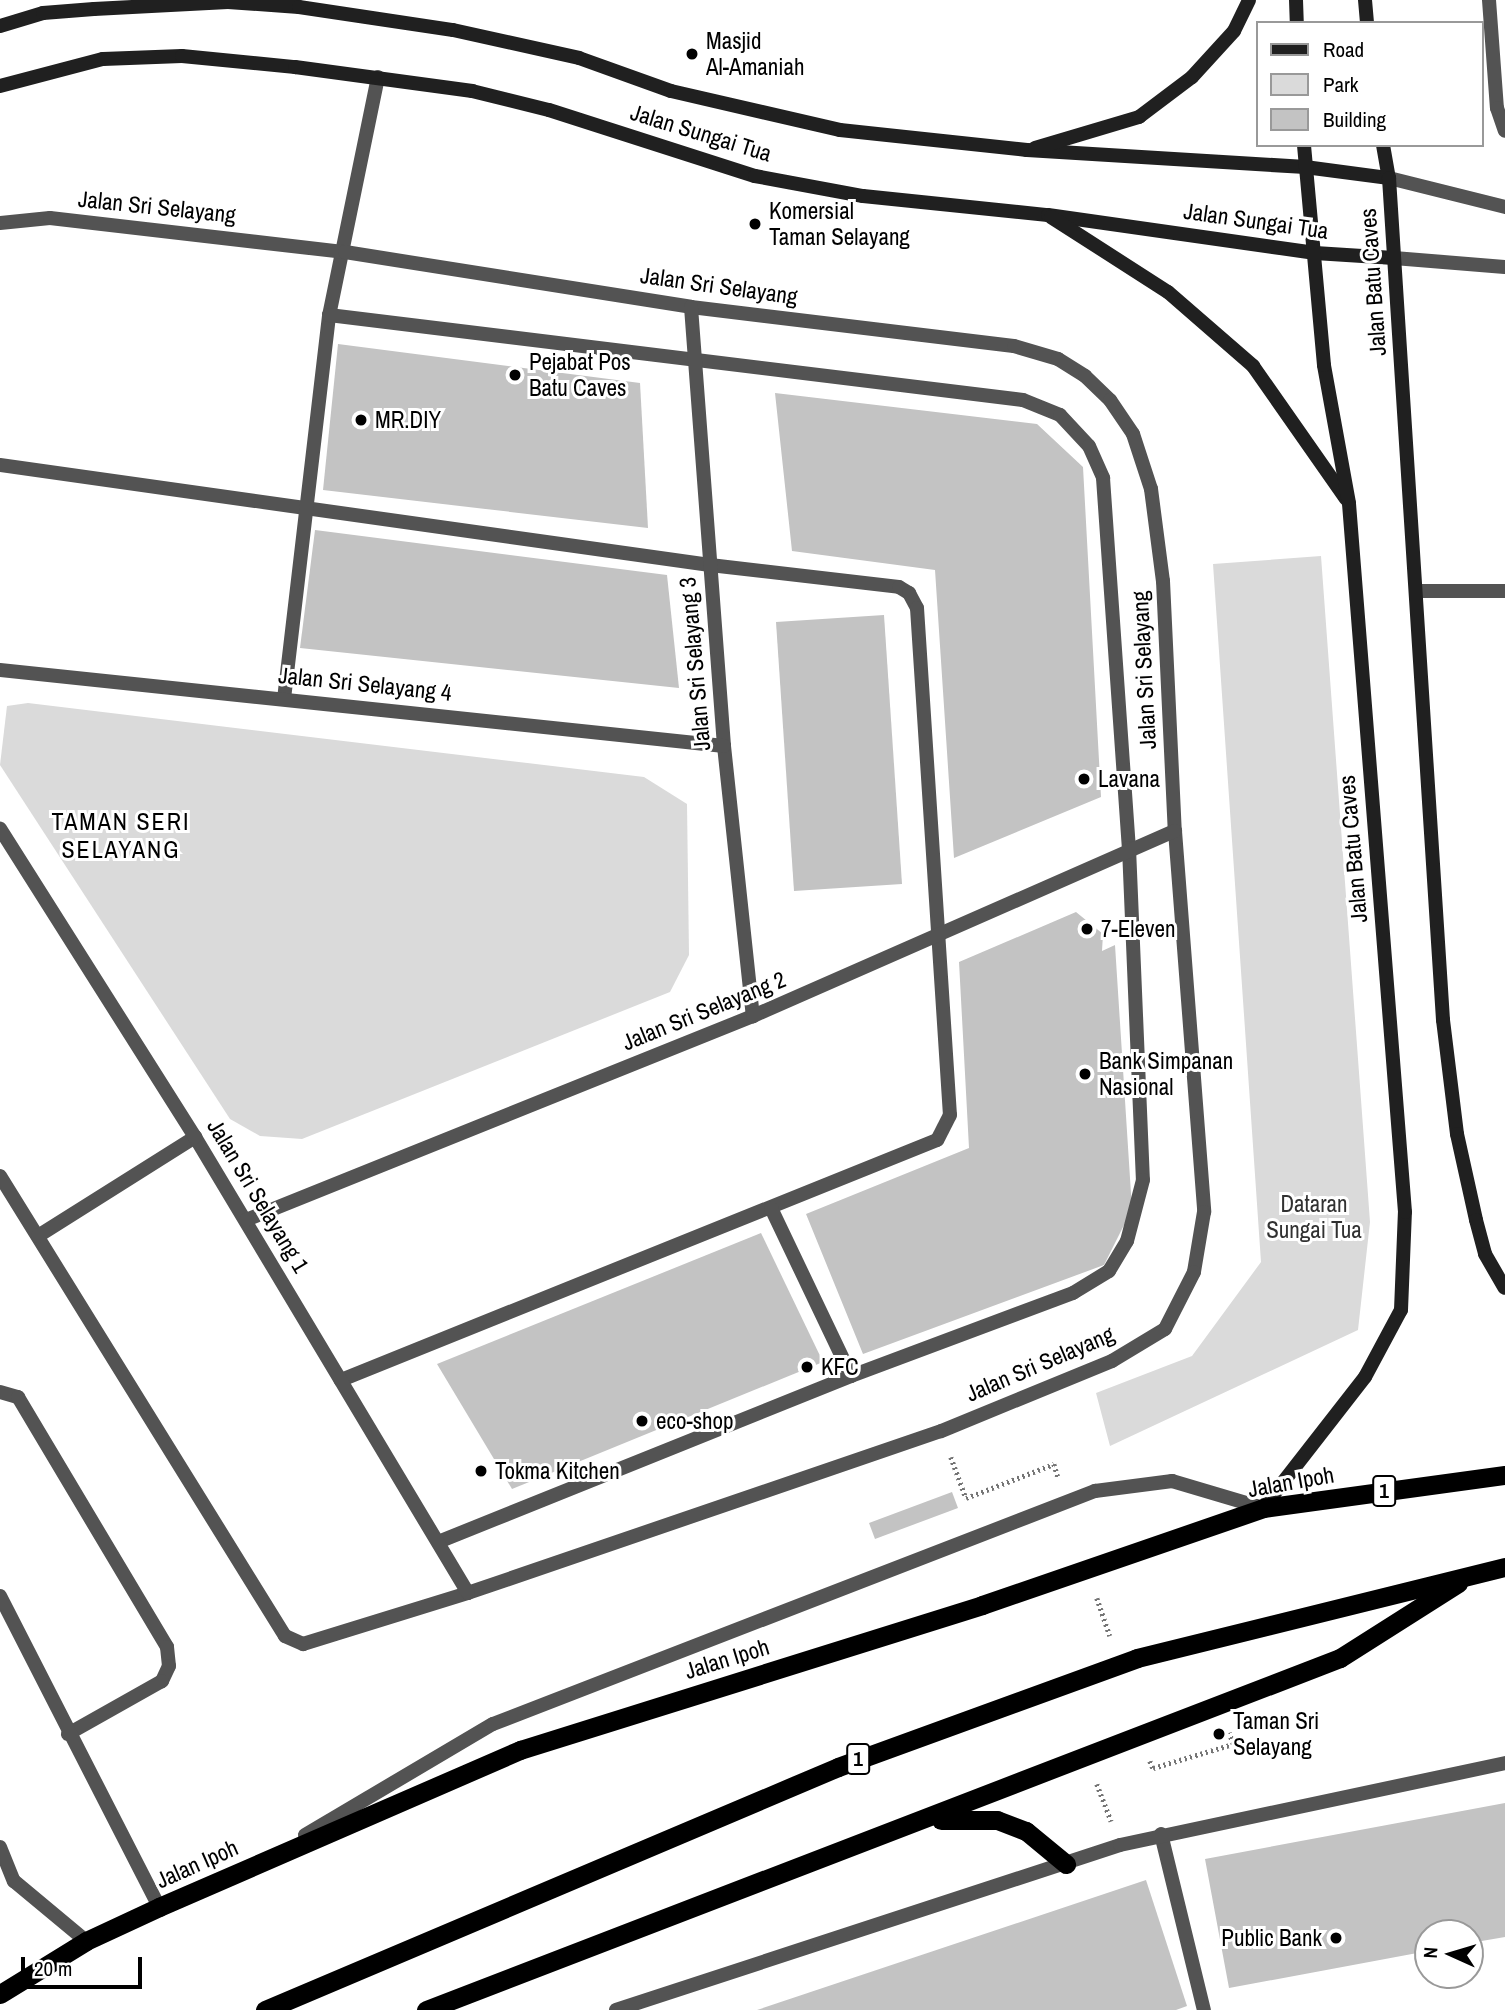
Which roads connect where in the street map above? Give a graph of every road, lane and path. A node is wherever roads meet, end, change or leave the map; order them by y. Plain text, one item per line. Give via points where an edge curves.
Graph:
1 (1249, 0) edge
2 (1296, 0) edge
3 (1365, 0) edge
4 (1489, 0) edge
5 (161, 3) edge
6 (94, 4) edge
7 (299, 4) edge
8 (1297, 21) edge
9 (1367, 21) edge
10 (0, 26) edge
11 (378, 77) junction
12 (0, 86) edge
13 (1505, 131) edge
14 (1304, 147) edge
15 (1382, 147) edge
16 (1027, 150) junction
17 (1305, 167) junction
18 (1389, 178) junction
19 (1505, 207) edge
20 (1048, 215) junction
21 (0, 223) edge
22 (345, 252) junction
23 (1315, 253) junction
24 (1394, 258) junction
25 (1505, 267) edge
26 (691, 307) junction
27 (329, 315) junction
28 (694, 362) junction
29 (0, 465) edge
30 (1349, 503) junction
31 (307, 507) junction
32 (710, 565) junction
33 (1417, 591) junction
34 (1505, 592) edge
35 (0, 670) edge
36 (284, 699) junction
37 (724, 746) junction
38 (0, 828) edge
39 (1175, 831) junction
40 (1129, 848) junction
41 (941, 936) junction
42 (753, 1016) junction
43 (195, 1137) junction
44 (0, 1176) edge
45 (771, 1208) junction
46 (246, 1220) junction
47 (38, 1236) junction
48 (1505, 1288) edge
49 (851, 1376) junction
50 (341, 1380) junction
51 (0, 1392) edge
52 (941, 1431) junction
53 (1505, 1475) edge
54 (1063, 1490) dead end
55 (1263, 1508) junction
56 (439, 1542) junction
57 (1505, 1567) edge
58 (1474, 1573) junction
59 (468, 1592) junction
60 (0, 1596) edge
61 (1097, 1596) dead end
62 (1114, 1649) dead end
63 (68, 1734) junction
64 (1233, 1744) dead end
65 (1148, 1755) dead end
66 (1505, 1763) edge
67 (914, 1823) junction
68 (1161, 1834) junction
69 (0, 1847) edge
70 (1066, 1864) junction
71 (256, 1865) junction
72 (159, 1907) junction
73 (86, 1941) junction
74 (0, 1994) edge
75 (265, 2010) edge
76 (426, 2010) edge
77 (616, 2010) edge
78 (1204, 2010) edge

1 - 16 main road via 1234,31 1192,76 1139,117
2 - 8 main road
3 - 9 main road
4 - 13 street via 1497,108
5 - 6 main road, Jalan Sungai Tua
5 - 7 main road, Jalan Sungai Tua
6 - 10 main road, Jalan Sungai Tua
7 - 16 main road, Jalan Sungai Tua via 453,30 579,58 671,91 839,130
11 - 12 main road, Jalan Sungai Tua via 182,56 103,58
11 - 20 main road, Jalan Sungai Tua via 472,91 549,110 755,176 863,196
11 - 22 street
14 - 17 main road, Jalan Batu Caves
15 - 18 main road, Jalan Batu Caves
16 - 17 main road, Jalan Sungai Tua
17 - 18 main road, Jalan Sungai Tua
17 - 23 main road, Jalan Batu Caves
18 - 19 street
18 - 24 main road, Jalan Batu Caves
20 - 23 main road, Jalan Sungai Tua
20 - 30 main road via 1168,292 1253,366
21 - 22 street, Jalan Sri Selayang via 50,218
22 - 26 street, Jalan Sri Selayang
22 - 27 street
23 - 24 main road, Jalan Sungai Tua
23 - 30 main road, Jalan Batu Caves via 1324,365
24 - 25 street
24 - 33 main road, Jalan Batu Caves
26 - 28 street, Jalan Sri Selayang 3
26 - 39 street, Jalan Sri Selayang via 1014,346 1058,359 1110,400 1133,434 1151,488 1163,581
27 - 28 street, Jalan Sri Selayang
27 - 31 street
28 - 32 street, Jalan Sri Selayang 3
28 - 40 street, Jalan Sri Selayang via 1023,400 1060,415 1089,446 1103,478
29 - 31 street
30 - 55 main road, Jalan Batu Caves via 1405,1212 1401,1310 1365,1377
31 - 32 street
31 - 36 street
32 - 37 street, Jalan Sri Selayang 3
32 - 41 street via 898,587 909,593 917,607
33 - 34 street
33 - 48 main road, Jalan Batu Caves via 1443,1020 1452,1096 1485,1254
35 - 36 street, Jalan Sri Selayang 4
36 - 37 street, Jalan Sri Selayang 4
37 - 42 street, Jalan Sri Selayang 3
38 - 43 street, Jalan Sri Selayang 1
39 - 40 street, Jalan Sri Selayang 2
39 - 52 street, Jalan Sri Selayang via 1204,1212 1194,1272 1165,1329 1112,1362
40 - 41 street, Jalan Sri Selayang 2
40 - 49 street, Jalan Sri Selayang via 1143,1180 1128,1241 1109,1271 1073,1293
41 - 42 street, Jalan Sri Selayang 2
41 - 45 street via 950,1115 937,1140
42 - 46 street, Jalan Sri Selayang 2
43 - 46 street, Jalan Sri Selayang 1
43 - 47 street
44 - 47 street, Jalan Sri Selayang
45 - 49 street
45 - 50 street
46 - 50 street, Jalan Sri Selayang 1
47 - 59 street, Jalan Sri Selayang via 285,1636 303,1644
49 - 56 street, Jalan Sri Selayang
50 - 56 street, Jalan Sri Selayang 1
51 - 63 street via 18,1397 167,1647 169,1666 162,1681
52 - 54 path via 966,1498 1054,1464
52 - 59 street, Jalan Sri Selayang
53 - 55 highway, Jalan Ipoh / 1
55 - 71 highway, Jalan Ipoh / 1 via 982,1605 520,1750
55 - 71 street via 1172,1481 1094,1491 493,1724
56 - 59 street, Jalan Sri Selayang 1
57 - 58 highway, 1
58 - 67 highway via 1340,1658
58 - 75 highway, 1 via 1137,1658 903,1743
60 - 63 street
61 - 62 path
63 - 72 street
64 - 65 path via 1153,1768
66 - 68 street
67 - 70 highway via 997,1820 1026,1830
67 - 76 highway
68 - 70 street
68 - 78 street
69 - 73 street via 14,1881
70 - 77 street
71 - 72 highway, Jalan Ipoh / 1
72 - 73 highway, Jalan Ipoh / 1
73 - 74 highway, Jalan Ipoh / 1

